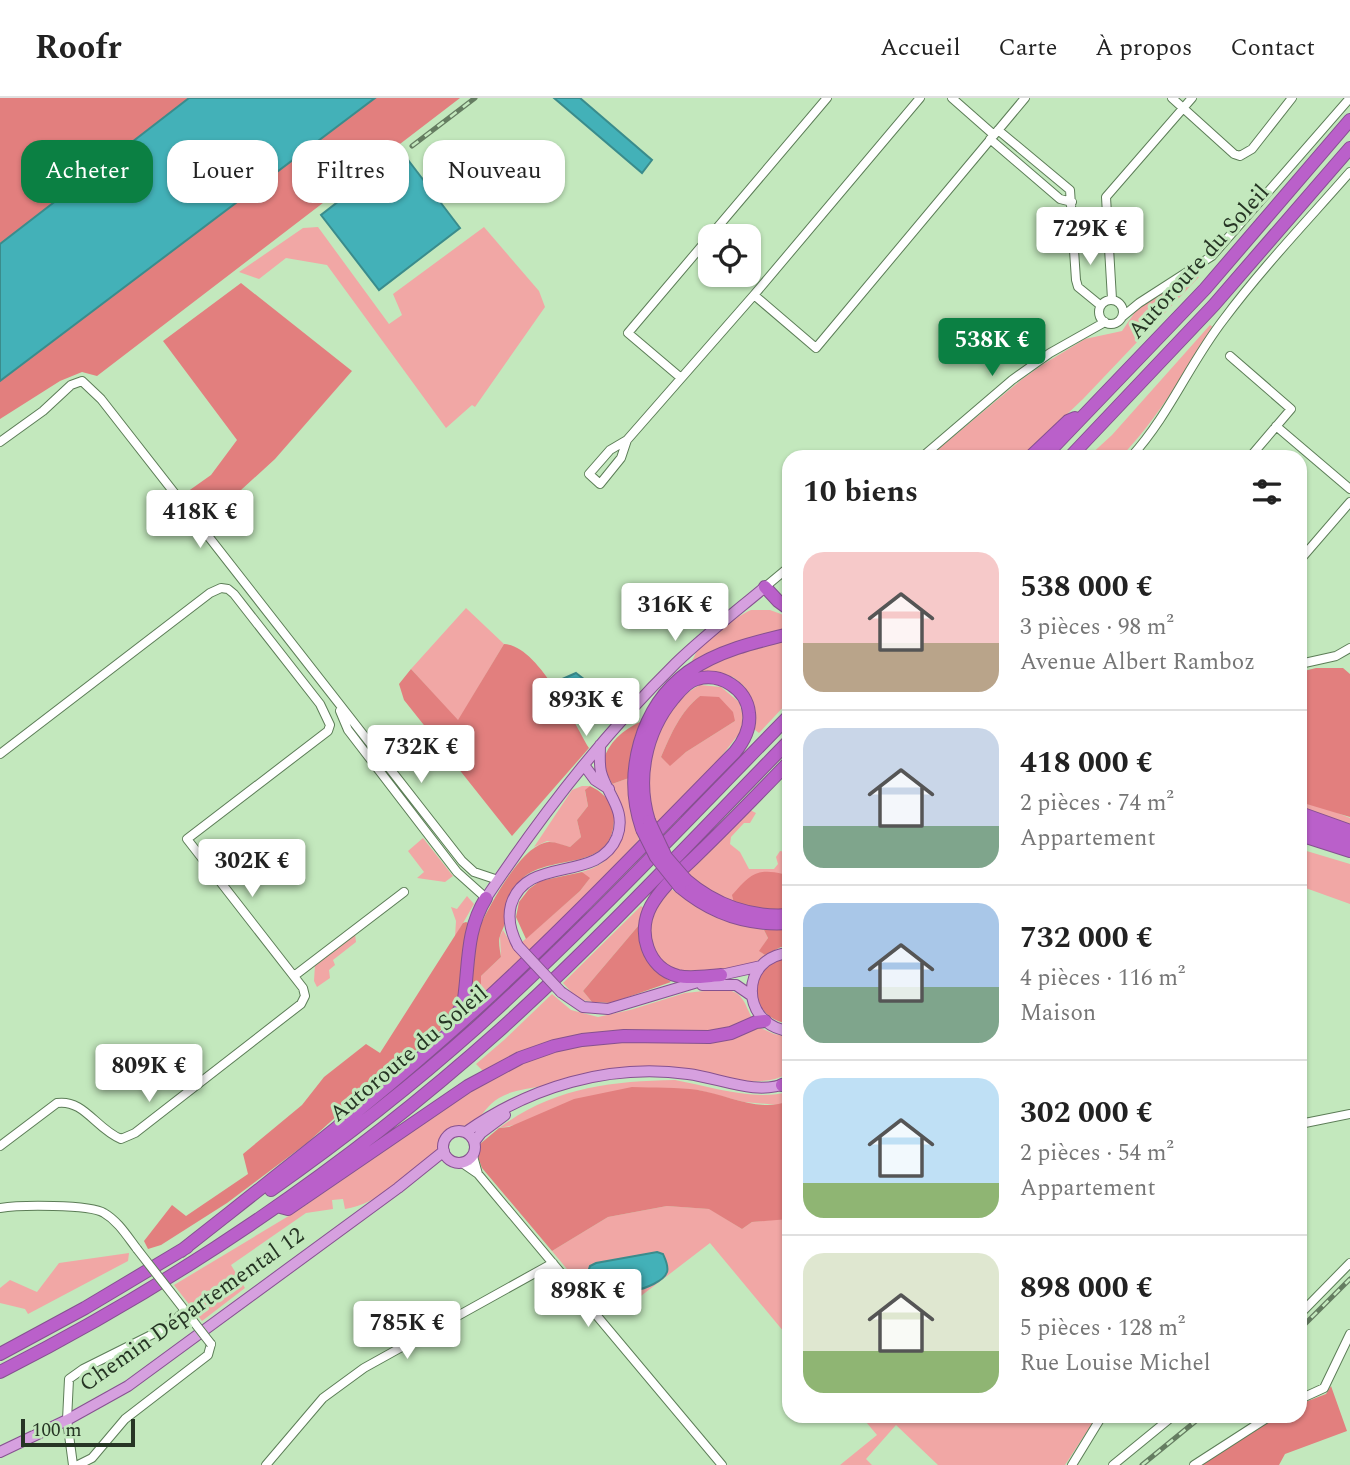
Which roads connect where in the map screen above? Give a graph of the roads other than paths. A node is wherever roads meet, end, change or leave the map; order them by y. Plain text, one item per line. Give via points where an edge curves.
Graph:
1 (827, 98) edge
2 (920, 98) edge
3 (952, 98) edge
4 (1025, 98) edge
5 (1172, 98) edge
6 (1192, 98) edge
7 (1292, 98) edge
8 (1350, 98) edge
9 (1183, 108) junction
10 (1350, 120) edge
11 (994, 135) junction
12 (1350, 148) edge
13 (1350, 172) edge
14 (754, 295) junction
15 (1116, 301) junction
16 (1139, 303) junction
17 (1101, 305) junction
18 (1122, 317) junction
19 (1102, 319) junction
20 (1230, 356) dead end
21 (681, 378) junction
22 (1088, 412) junction
23 (1105, 421) junction
24 (1276, 426) junction
25 (627, 440) junction
26 (0, 442) edge
27 (930, 450) edge
28 (1037, 450) edge
29 (1052, 450) edge
30 (1077, 450) edge
31 (1088, 450) edge
32 (1137, 450) edge
33 (1256, 450) edge
34 (1304, 450) edge
35 (1307, 452) edge
36 (1350, 489) edge
37 (1350, 502) edge
38 (1307, 552) edge
39 (782, 573) edge
40 (765, 587) junction
41 (782, 604) edge
42 (782, 636) edge
43 (1350, 648) edge
44 (1307, 662) edge
45 (337, 702) junction
46 (782, 723) edge
47 (600, 745) junction
48 (782, 748) edge
49 (0, 754) edge
50 (586, 763) junction
51 (782, 769) edge
52 (598, 776) junction
53 (570, 783) junction
54 (1307, 816) edge
55 (1307, 822) edge
56 (646, 825) junction
57 (1307, 827) edge
58 (1350, 831) edge
59 (1307, 837) edge
60 (1350, 839) edge
61 (1350, 851) edge
62 (498, 880) junction
63 (683, 884) junction
64 (404, 892) dead end
65 (486, 898) junction
66 (782, 915) edge
67 (782, 923) edge
68 (782, 955) edge
69 (761, 966) junction
70 (721, 975) junction
71 (294, 976) junction
72 (692, 985) junction
73 (752, 996) junction
74 (765, 1021) junction
75 (782, 1029) edge
76 (418, 1059) junction
77 (574, 1082) junction
78 (782, 1084) edge
79 (1350, 1114) edge
80 (1307, 1123) edge
81 (466, 1132) junction
82 (474, 1142) junction
83 (0, 1146) edge
84 (447, 1156) junction
85 (473, 1156) junction
86 (462, 1163) junction
87 (478, 1174) junction
88 (277, 1206) junction
89 (0, 1208) edge
90 (181, 1251) junction
91 (552, 1263) junction
92 (1350, 1263) edge
93 (1307, 1307) edge
94 (186, 1310) junction
95 (1350, 1334) edge
96 (0, 1354) edge
97 (0, 1372) edge
98 (1307, 1396) edge
99 (67, 1420) junction
100 (1098, 1423) edge
101 (1164, 1423) edge
102 (1259, 1423) edge
103 (0, 1452) edge
104 (76, 1465) edge
105 (265, 1465) edge
106 (722, 1465) edge
107 (1072, 1465) edge
108 (1113, 1465) edge
109 (1194, 1465) edge

1 - 21 street via 628,333
2 - 14 street
3 - 11 street
4 - 11 street
5 - 9 street
6 - 9 street
7 - 9 street via 1252,149 1240,156
8 - 16 street via 1212,256
9 - 15 street via 1106,197
10 - 22 highway, Autoroute du Soleil via 1205,289
11 - 14 street via 816,348
11 - 17 street via 1060,199 1072,202 1076,280 1078,287
12 - 23 highway, Autoroute du Soleil via 1214,305
13 - 32 street via 1224,318 1169,408
14 - 21 street
15 - 16 street
15 - 17 street
15 - 18 street via 1123,309
16 - 18 street
17 - 19 street
18 - 19 street via 1116,323
19 - 27 street via 1012,380
20 - 24 street via 1290,408
21 - 25 street
22 - 28 highway via 1068,421
22 - 29 highway, Autoroute du Soleil
23 - 30 highway, Autoroute du Soleil
23 - 31 highway
24 - 33 street
24 - 34 street
25 - 25 street via 610,450 589,474 600,484 621,458
26 - 45 street via 82,381
35 - 36 street
37 - 38 street
39 - 40 street
40 - 41 highway
40 - 47 main road via 676,664
42 - 56 highway via 709,660 683,676 661,700 642,737 635,766 635,799
43 - 44 street
45 - 62 street via 468,867
45 - 65 street via 348,730 457,872
46 - 90 highway, Autoroute du Soleil via 558,951 474,1029 321,1154
47 - 50 main road
47 - 52 main road
48 - 88 highway, Autoroute du Soleil via 502,1028 387,1125
49 - 71 street via 211,593 228,589 320,704 331,725 187,839
50 - 52 main road
50 - 53 main road
51 - 70 highway via 665,888 647,915 646,944 661,968 685,977
52 - 53 main road
52 - 72 main road, bridge via 616,802 620,817 614,844 594,861 530,879 513,900 511,931 561,992 580,1006 603,1010
53 - 62 main road
54 - 58 highway
55 - 60 highway
56 - 63 highway, bridge
56 - 76 highway via 644,763 658,721 691,681 705,677 725,681 746,701 750,719 735,752 544,946
57 - 60 highway
59 - 61 highway
62 - 65 main road
63 - 66 highway via 735,909
63 - 67 highway via 698,901 727,916
64 - 71 street
65 - 76 highway via 471,930 460,1009
68 - 69 main road
69 - 70 main road
69 - 73 main road via 753,980
70 - 72 main road
71 - 83 street via 303,988 301,1004 135,1133 121,1139 108,1134 68,1101 57,1103
72 - 73 main road via 736,985
73 - 74 main road
74 - 75 main road
74 - 88 highway via 718,1036 597,1038 536,1052 468,1086 289,1209
76 - 90 highway
77 - 78 main road via 618,1073 656,1072 755,1087
77 - 81 main road via 522,1098
77 - 82 main road via 501,1118
79 - 80 street
81 - 82 main road
81 - 84 main road via 452,1133 443,1143
82 - 85 main road
84 - 86 main road
84 - 99 main road, Chemin Départemental 12 via 178,1352
85 - 86 main road
85 - 87 street
86 - 87 street
87 - 91 street
88 - 97 highway, Autoroute du Soleil via 144,1292
89 - 94 street, bridge via 96,1209 115,1222
90 - 96 highway, Autoroute du Soleil
91 - 105 street via 364,1368 323,1398
91 - 106 street
92 - 93 street
94 - 99 street via 167,1327 72,1376 67,1383
94 - 104 street, bridge via 211,1344 208,1355 125,1419 92,1458
95 - 98 street via 1324,1388
99 - 103 main road, Chemin Départemental 12
99 - 104 street
100 - 107 street
101 - 108 street
102 - 109 street

